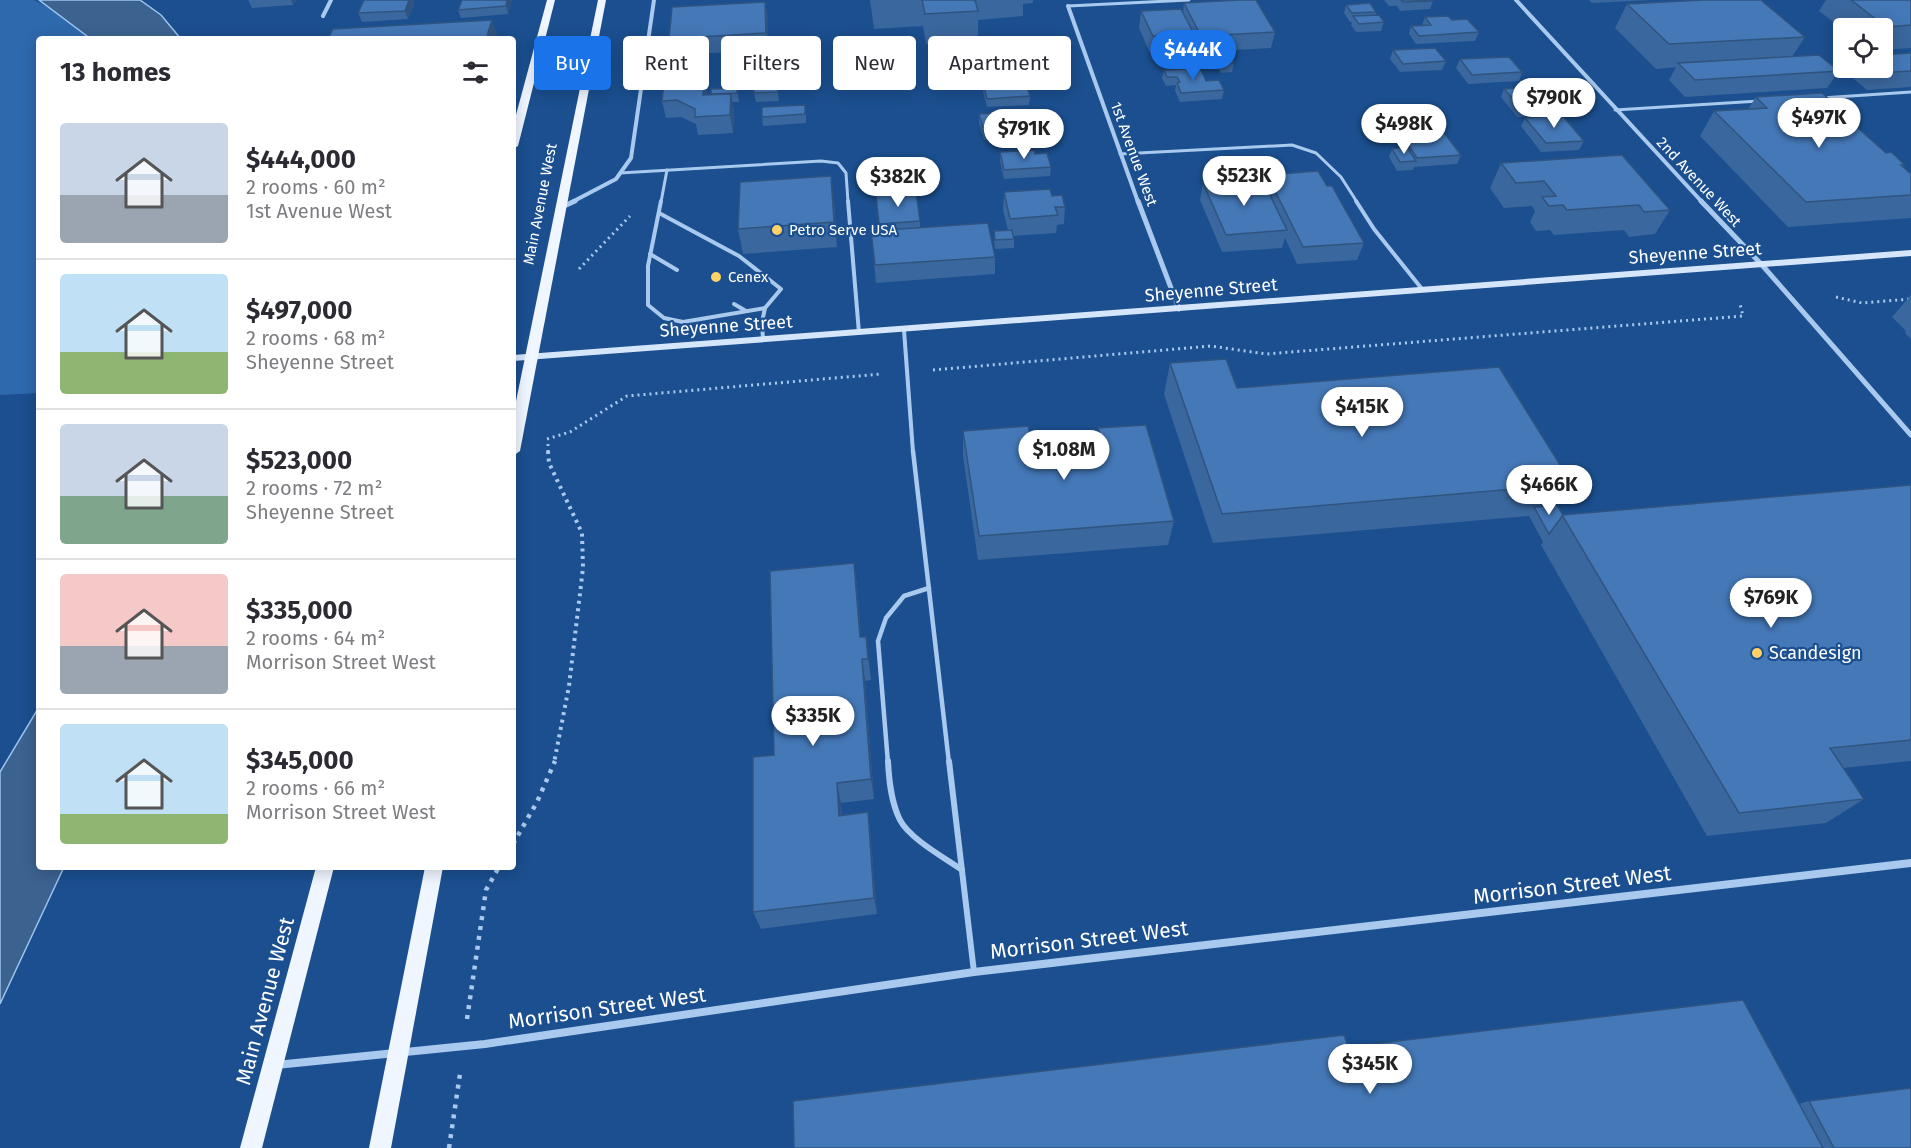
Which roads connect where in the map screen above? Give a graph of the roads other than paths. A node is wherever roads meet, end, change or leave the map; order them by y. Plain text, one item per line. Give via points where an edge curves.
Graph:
1 (331, 0) edge
2 (551, 0) edge
3 (602, 0) edge
4 (654, 0) edge
5 (1189, 0) edge
6 (1516, 0) edge
7 (1068, 6) joint
8 (322, 16) dead end
9 (1911, 92) edge
10 (1815, 98) edge
11 (1769, 101) edge
12 (1615, 110) junction
13 (516, 134) edge
14 (1120, 154) junction
15 (668, 170) junction
16 (620, 173) junction
17 (559, 209) junction
18 (659, 213) junction
19 (1911, 253) edge
20 (650, 254) junction
21 (1762, 265) junction
22 (677, 270) dead end
23 (1422, 289) junction
24 (734, 304) dead end
25 (765, 308) junction
26 (1179, 309) junction
27 (746, 311) junction
28 (904, 330) junction
29 (859, 333) junction
30 (763, 340) junction
31 (530, 357) junction
32 (516, 358) edge
33 (516, 434) edge
34 (1911, 435) edge
35 (929, 588) junction
36 (1911, 863) edge
37 (324, 870) edge
38 (433, 870) edge
39 (963, 870) junction
40 (974, 972) junction
41 (399, 1054) junction
42 (273, 1065) junction
43 (251, 1148) edge
44 (380, 1148) edge

1 - 8 street
2 - 13 main road
3 - 17 main road, Main Avenue West
4 - 16 street via 631,158
5 - 7 lane
6 - 12 street, 2nd Avenue West
7 - 14 street, 1st Avenue West
9 - 10 lane
11 - 12 lane
12 - 21 street, 2nd Avenue West
14 - 23 lane via 1292,145 1316,153 1341,177 1374,229
14 - 26 street, 1st Avenue West
15 - 16 lane
15 - 18 lane
15 - 29 lane via 838,163 846,174
16 - 17 street via 616,179
17 - 31 main road, Main Avenue West
18 - 20 lane
18 - 25 lane via 766,275 781,289
19 - 21 main road, Sheyenne Street
20 - 22 lane
20 - 27 lane via 648,305 658,316 683,322
21 - 23 main road, Sheyenne Street
21 - 34 street, 2nd Avenue West
23 - 26 main road, Sheyenne Street
24 - 27 lane
25 - 27 lane
25 - 30 lane
26 - 28 main road, Sheyenne Street
28 - 29 main road, Sheyenne Street
28 - 35 lane via 911,434
29 - 30 main road, Sheyenne Street
30 - 31 main road, Sheyenne Street
31 - 32 main road, Sheyenne Street
31 - 33 main road, Main Avenue West
35 - 39 lane
35 - 39 lane via 904,596 886,618 878,641 890,790 901,822 923,843
36 - 40 street, Morrison Street West
37 - 42 main road, Main Avenue West
38 - 41 main road
39 - 40 lane
40 - 41 street, Morrison Street West
41 - 42 street, Morrison Street West
41 - 44 main road
42 - 43 main road, Main Avenue West

